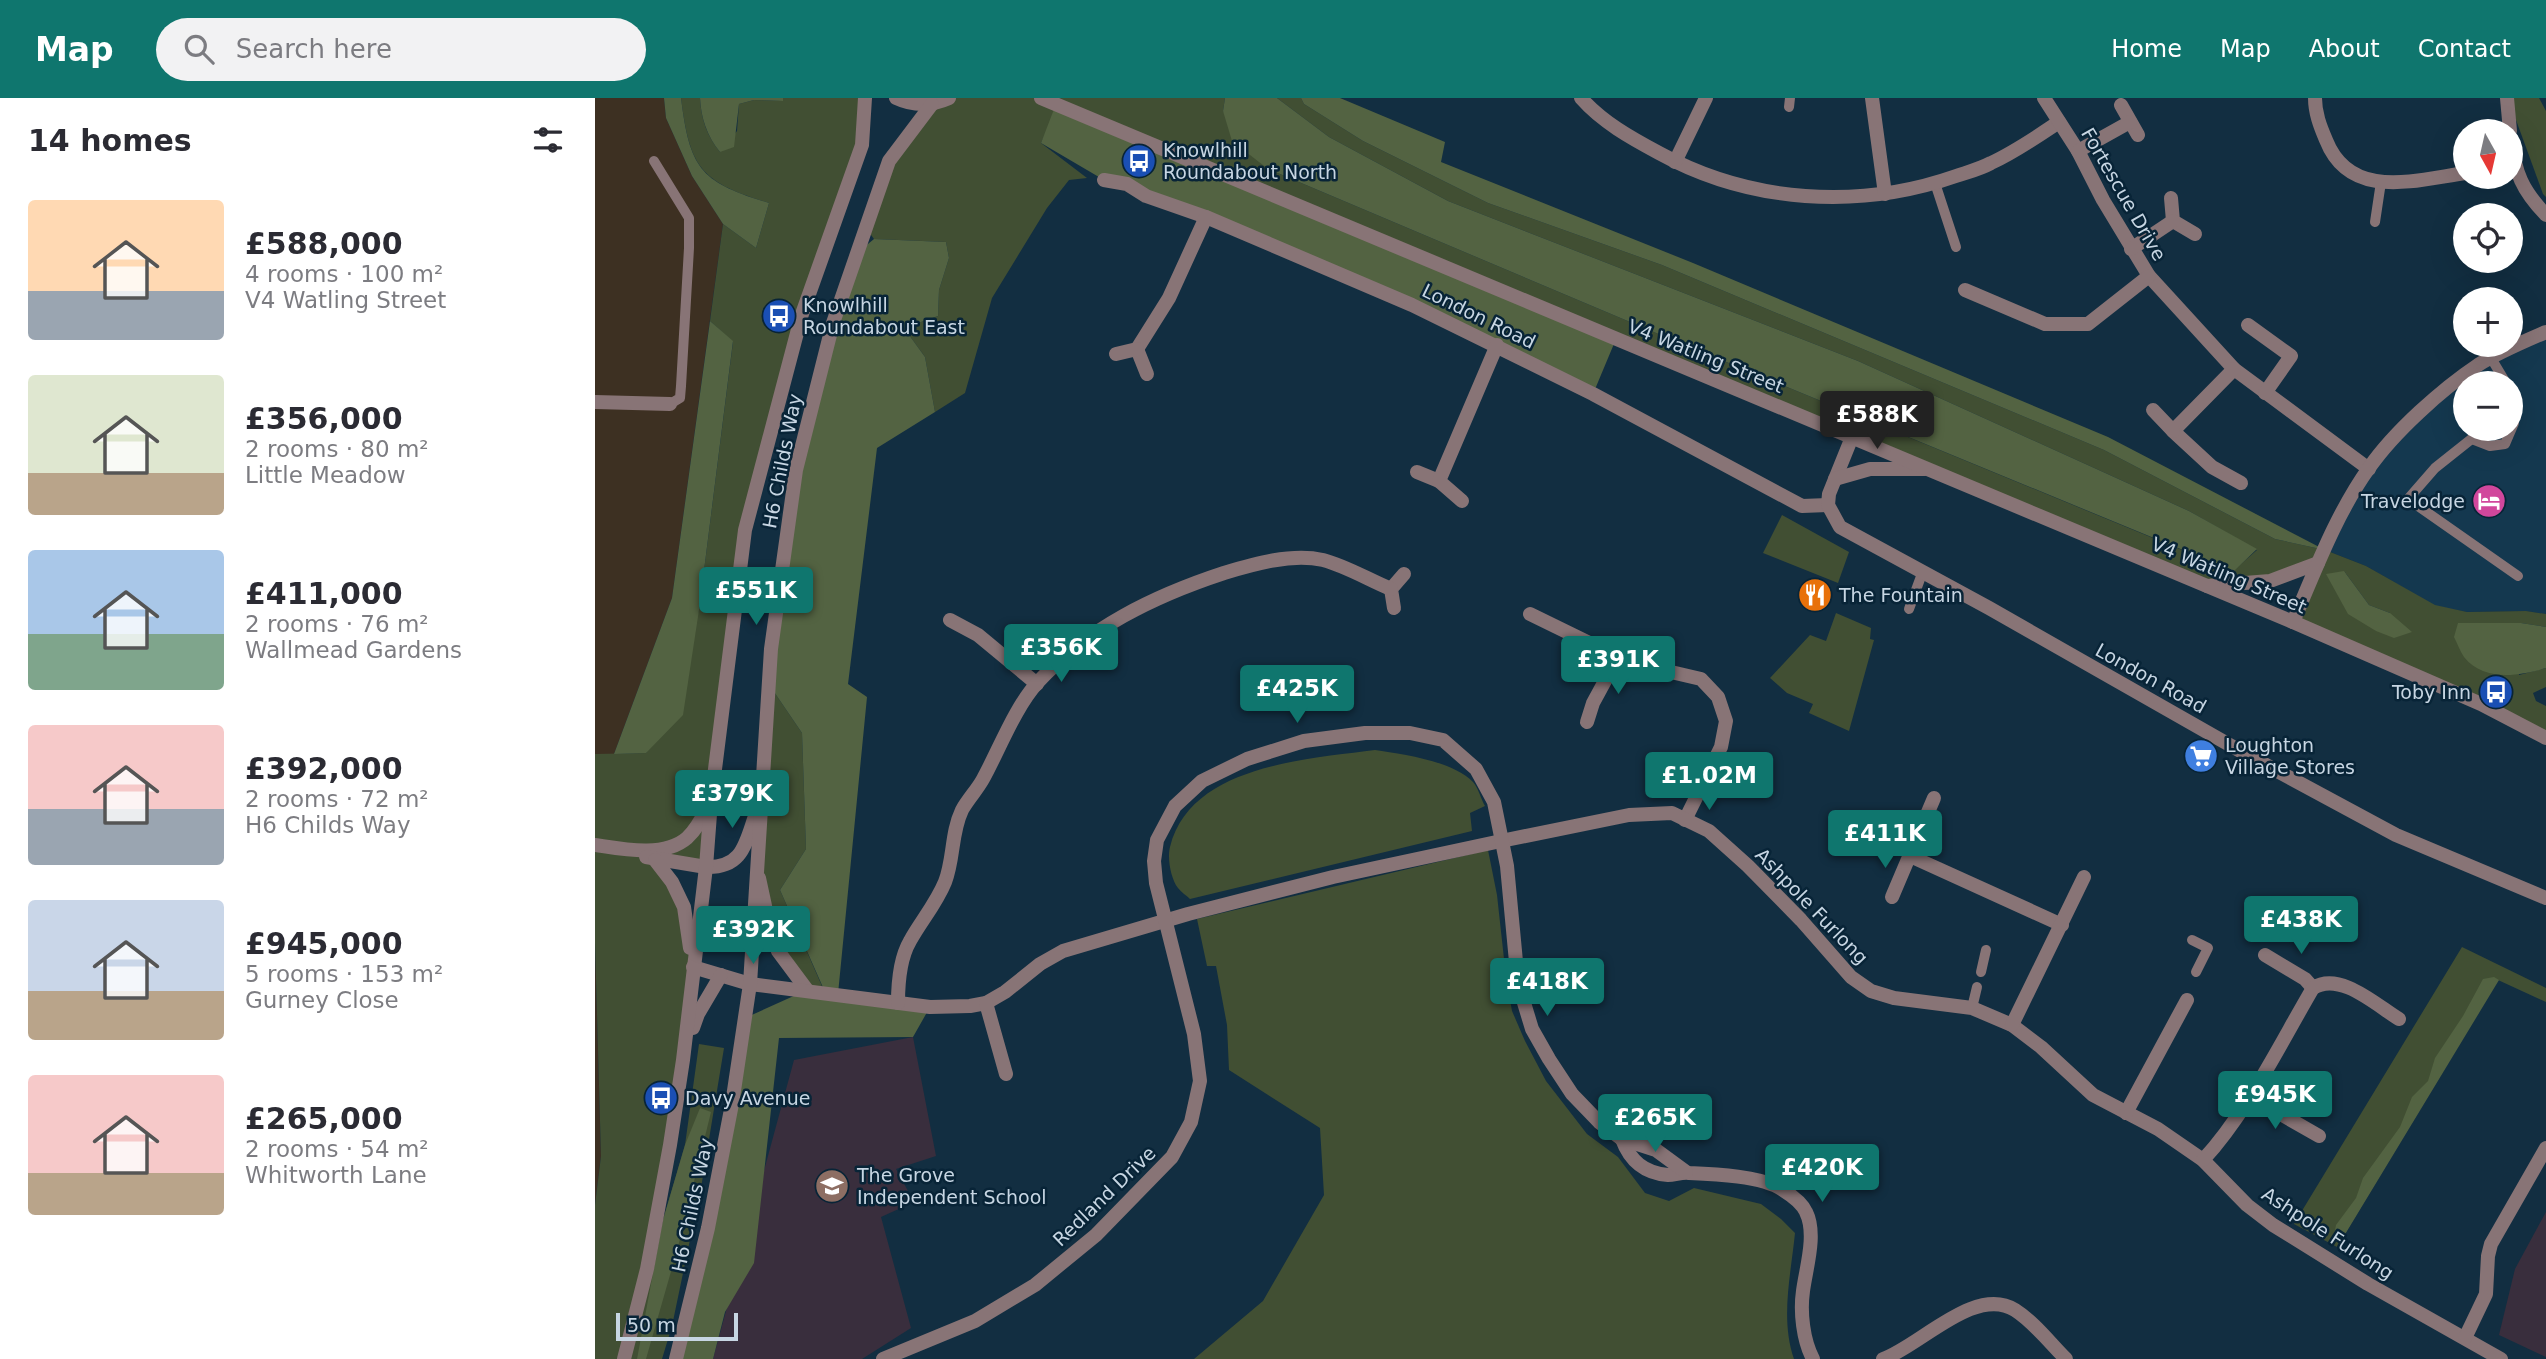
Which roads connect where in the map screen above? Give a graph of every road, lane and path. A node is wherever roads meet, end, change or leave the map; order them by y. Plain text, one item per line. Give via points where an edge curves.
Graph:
1 (865, 98) edge
2 (896, 98) edge
3 (949, 98) edge
4 (1581, 98) edge
5 (1706, 98) edge
6 (1872, 98) edge
7 (2044, 98) edge
8 (2315, 98) edge
9 (2507, 98) edge
10 (1045, 100) edge
11 (932, 104) junction
12 (2120, 105) dead end
13 (2510, 119) edge
14 (2059, 122) junction
15 (2130, 122) junction
16 (2138, 135) dead end
17 (2078, 151) junction
18 (654, 161) dead end
19 (1675, 162) junction
20 (2453, 175) edge
21 (1104, 180) dead end
22 (2381, 182) junction
23 (1935, 183) junction
24 (2523, 186) edge
25 (1885, 194) junction
26 (2171, 198) dead end
27 (2546, 215) edge
28 (1206, 218) junction
29 (2173, 221) junction
30 (2375, 222) dead end
31 (2195, 234) dead end
32 (1956, 247) dead end
33 (2131, 249) junction
34 (2149, 276) junction
35 (1965, 290) dead end
36 (2248, 326) dead end
37 (2546, 332) edge
38 (1497, 345) junction
39 (1137, 349) junction
40 (1116, 354) dead end
41 (2491, 358) junction
42 (2234, 369) junction
43 (2499, 371) edge
44 (1147, 374) dead end
45 (2265, 393) junction
46 (595, 402) edge
47 (670, 404) joint
48 (2153, 410) dead end
49 (2173, 431) junction
50 (1852, 437) junction
51 (2469, 441) edge
52 (2477, 441) edge
53 (2506, 441) edge
54 (2369, 468) junction
55 (1927, 469) junction
56 (1417, 472) dead end
57 (1835, 479) junction
58 (1439, 481) junction
59 (2241, 483) dead end
60 (1462, 501) dead end
61 (1828, 505) junction
62 (2318, 563) junction
63 (1923, 571) junction
64 (1404, 574) dead end
65 (2518, 576) dead end
66 (2207, 586) junction
67 (1391, 589) junction
68 (1394, 608) dead end
69 (1909, 609) dead end
70 (1530, 614) dead end
71 (950, 620) dead end
72 (2293, 622) junction
73 (1618, 657) junction
74 (1037, 684) junction
75 (1587, 722) dead end
76 (2546, 738) edge
77 (1934, 798) dead end
78 (711, 801) junction
79 (761, 802) junction
80 (1685, 820) junction
81 (1501, 841) junction
82 (595, 845) edge
83 (625, 850) junction
84 (1910, 856) junction
85 (655, 860) junction
86 (756, 865) junction
87 (706, 867) junction
88 (2084, 877) dead end
89 (1892, 897) dead end
90 (2546, 898) edge
91 (1166, 920) junction
92 (2062, 925) junction
93 (2192, 940) dead end
94 (1986, 950) dead end
95 (2265, 955) dead end
96 (693, 967) junction
97 (1981, 972) dead end
98 (2196, 972) dead end
99 (721, 975) junction
100 (750, 984) junction
101 (1977, 986) dead end
102 (2313, 988) junction
103 (807, 990) junction
104 (2187, 994) dead end
105 (898, 1003) junction
106 (986, 1003) junction
107 (1972, 1008) junction
108 (694, 1014) junction
109 (2399, 1019) dead end
110 (2012, 1025) junction
111 (1006, 1074) dead end
112 (2249, 1096) junction
113 (2126, 1114) junction
114 (2319, 1136) dead end
115 (1622, 1139) junction
116 (2546, 1148) edge
117 (2203, 1160) junction
118 (1686, 1172) junction
119 (2465, 1338) junction
120 (624, 1359) edge
121 (676, 1359) edge
122 (883, 1359) edge
123 (1813, 1359) edge
124 (1883, 1359) edge
125 (2066, 1359) edge
126 (2501, 1359) edge

1 - 78 street, H6 Childs Way via 862,145 802,314 745,530
2 - 11 street
3 - 11 street
4 - 19 street via 1626,136
5 - 19 street
6 - 25 street
7 - 14 street, Fortescue Drive
8 - 22 street via 2315,111 2339,164 2366,180
9 - 13 street
10 - 50 street, V4 Watling Street
11 - 79 street, H6 Childs Way via 890,161 833,323 796,470 771,649
12 - 15 street
14 - 17 street, Fortescue Drive
14 - 23 street via 1991,164
15 - 16 street
15 - 17 street
17 - 33 street, Fortescue Drive
18 - 47 lane via 689,218 680,398
19 - 25 street via 1773,194
20 - 22 street
21 - 28 street, London Road via 1128,184 1146,196
22 - 30 lane
23 - 25 street
23 - 32 lane
24 - 27 street
26 - 29 street
28 - 38 street, London Road
28 - 39 street via 1169,298
29 - 31 street
29 - 33 street
33 - 34 street, Fortescue Drive
34 - 35 street via 2088,324 2045,324
34 - 42 street, Fortescue Drive
36 - 45 street via 2291,356
37 - 41 street
38 - 58 street
38 - 61 street, London Road via 1802,506
39 - 40 street
39 - 44 street
41 - 43 lane
41 - 54 street via 2441,393
42 - 45 street, Fortescue Drive
42 - 49 street
45 - 54 street, Fortescue Drive
46 - 47 street
48 - 49 street
49 - 59 street via 2212,467
50 - 55 street, V4 Watling Street
50 - 57 street
51 - 65 lane via 2435,468 2408,499
52 - 53 lane via 2490,446
54 - 62 street
55 - 57 street via 1870,469
55 - 66 street, V4 Watling Street
56 - 58 street
57 - 61 street
58 - 60 street
61 - 63 street, London Road via 1840,527
62 - 66 street via 2270,581
62 - 72 street
63 - 69 lane
63 - 90 street, London Road via 2396,835
64 - 67 street
66 - 72 street, V4 Watling Street
67 - 68 street
67 - 74 street via 1322,560 1295,558 1244,567 1139,606 1082,641
70 - 73 street
71 - 74 street via 978,635
72 - 76 street, V4 Watling Street via 2481,704
73 - 75 street
73 - 80 street via 1701,679 1718,697 1726,721 1721,747
74 - 105 street via 963,809 946,878 908,943
77 - 84 street
78 - 83 street via 685,840 661,849
78 - 87 street, H6 Childs Way
79 - 86 street, H6 Childs Way
79 - 87 street via 735,860 722,867
80 - 81 street, Ashpole Furlong via 1672,813 1629,815
80 - 107 street, Ashpole Furlong via 1709,831 1748,866 1851,977 1871,991
81 - 91 street, Ashpole Furlong via 1333,877
81 - 91 street via 1494,802 1476,769 1443,740 1410,733 1365,733 1294,744 1247,759 1202,781 1175,806 1157,840 1154,861
81 - 115 street via 1515,961 1532,1029 1572,1094
82 - 83 street
83 - 85 street
84 - 89 street
84 - 92 street
85 - 87 street
85 - 96 street via 684,906
86 - 100 street, H6 Childs Way
86 - 103 street via 778,951
87 - 96 street, H6 Childs Way
88 - 92 street
91 - 106 street, Ashpole Furlong via 1063,951
91 - 122 street, Redland Drive via 1194,1034 1200,1081 1191,1122 1172,1157 1096,1235 1035,1285 975,1321
92 - 110 street
93 - 98 lane via 2208,948
94 - 97 lane
95 - 102 street
96 - 99 street, Ashpole Furlong
96 - 108 street, H6 Childs Way
99 - 100 street, Ashpole Furlong
99 - 108 street
100 - 103 street, Ashpole Furlong
100 - 121 street, H6 Childs Way via 708,1228
101 - 107 lane
102 - 109 street via 2322,983 2341,984
102 - 112 street
103 - 105 street, Ashpole Furlong
104 - 113 street
105 - 106 street, Ashpole Furlong via 950,1008
106 - 111 street
107 - 110 street, Ashpole Furlong
108 - 120 street, H6 Childs Way via 647,1269
110 - 113 street, Ashpole Furlong via 2093,1095
112 - 114 street
112 - 117 street
113 - 117 street, Ashpole Furlong via 2158,1129
115 - 118 street via 1656,1150
115 - 118 street via 1627,1155 1646,1170 1670,1175
116 - 119 street via 2491,1244 2486,1294
117 - 119 street, Ashpole Furlong via 2273,1225
118 - 123 street via 1764,1181 1781,1188 1807,1213 1804,1327
119 - 126 street, Ashpole Furlong
124 - 125 street via 1971,1307 1994,1304 2023,1315

